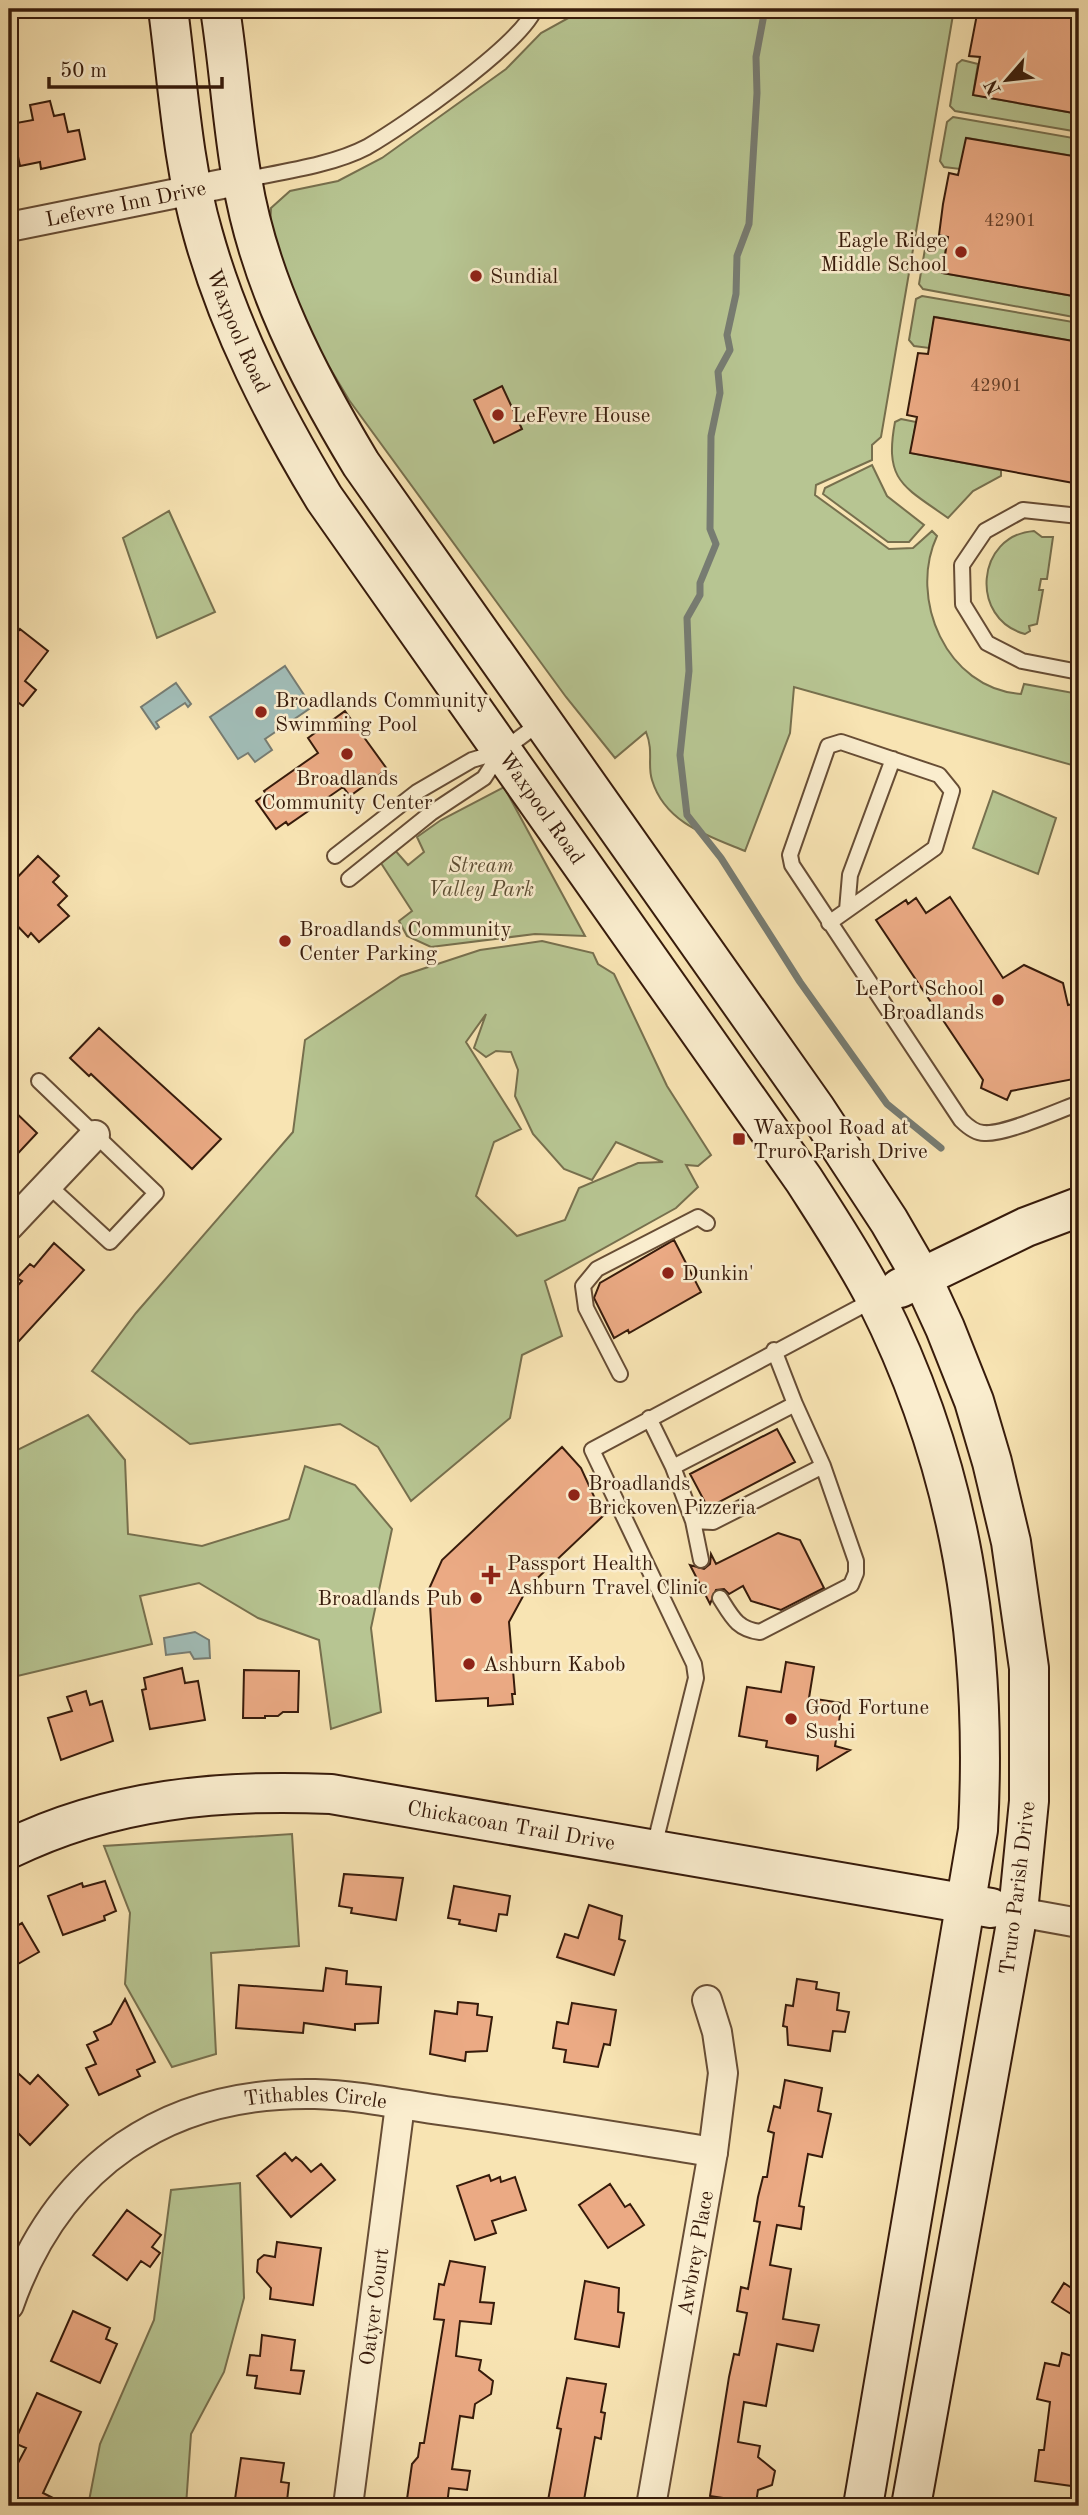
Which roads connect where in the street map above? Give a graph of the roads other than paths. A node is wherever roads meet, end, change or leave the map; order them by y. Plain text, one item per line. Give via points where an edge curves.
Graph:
1 (168, 9) edge
2 (220, 9) edge
3 (536, 9) edge
4 (242, 180) junction
5 (192, 190) junction
6 (9, 227) edge
7 (1079, 516) edge
8 (1079, 671) edge
9 (542, 722) junction
10 (502, 751) junction
11 (893, 760) junction
12 (386, 816) junction
13 (401, 837) junction
14 (335, 856) dead end
15 (349, 879) dead end
16 (847, 910) junction
17 (829, 923) junction
18 (39, 1081) dead end
19 (1079, 1103) edge
20 (95, 1135) junction
21 (48, 1185) junction
22 (1079, 1207) edge
23 (707, 1223) dead end
24 (9, 1226) edge
25 (922, 1278) junction
26 (876, 1298) junction
27 (775, 1350) junction
28 (620, 1374) dead end
29 (795, 1404) junction
30 (649, 1418) junction
31 (823, 1466) junction
32 (673, 1467) junction
33 (693, 1521) junction
34 (701, 1560) dead end
35 (720, 1598) dead end
36 (9, 1850) edge
37 (653, 1852) junction
38 (967, 1905) junction
39 (1018, 1912) junction
40 (1079, 1923) edge
41 (707, 2000) dead end
42 (400, 2105) junction
43 (713, 2152) junction
44 (9, 2305) edge
45 (348, 2506) edge
46 (651, 2506) edge
47 (863, 2506) edge
48 (911, 2506) edge

1 - 5 street, Waxpool Road
2 - 4 street
3 - 4 lane via 530,21 486,63 366,148
4 - 5 street, Lefevre Inn Drive
4 - 9 street via 267,275 327,407 361,464
5 - 6 street, Lefevre Inn Drive
5 - 10 street, Waxpool Road via 219,284 245,353 282,429 324,498
7 - 8 lane via 1023,510 985,531 962,565 963,604 987,643 1022,660
9 - 10 lane
9 - 25 street via 815,1108
10 - 12 lane via 471,760
10 - 13 lane via 484,778
10 - 26 street, Waxpool Road via 804,1180
11 - 16 lane via 850,875
11 - 16 lane via 939,775 952,791 935,848
11 - 17 lane via 841,743 828,746 790,855
12 - 13 lane
12 - 14 lane
13 - 15 lane
16 - 17 lane
17 - 19 lane via 971,1129 1001,1131
18 - 20 lane
20 - 21 street
20 - 21 lane via 156,1193 110,1242
21 - 24 street
22 - 25 street via 1026,1227
23 - 28 lane via 698,1217 597,1269 583,1286 586,1308
25 - 26 street
25 - 39 street, Truro Parish Drive via 977,1413 1011,1542 1021,1605 1029,1668 1029,1801
26 - 27 lane
26 - 38 street via 933,1436 971,1592 982,1759
27 - 29 lane
27 - 30 lane
29 - 31 lane
29 - 32 lane
30 - 32 lane
30 - 37 lane via 592,1450 694,1664 696,1678
31 - 33 lane via 713,1522
31 - 35 lane via 856,1561 851,1585 760,1632 744,1630 734,1622
32 - 33 lane
33 - 34 lane
36 - 37 street, Chickacoan Trail Drive via 124,1808 198,1795 264,1791 373,1800
37 - 38 street, Chickacoan Trail Drive
38 - 39 street, Chickacoan Trail Drive
38 - 47 street
39 - 40 street
39 - 48 street, Truro Parish Drive
41 - 43 street, Awbrey Place via 718,2032 723,2073
42 - 43 street, Tithables Circle
42 - 44 street, Tithables Circle via 359,2097 280,2095 212,2105 150,2129 100,2164 54,2213 36,2241
42 - 45 street, Oatyer Court
43 - 46 street, Awbrey Place

